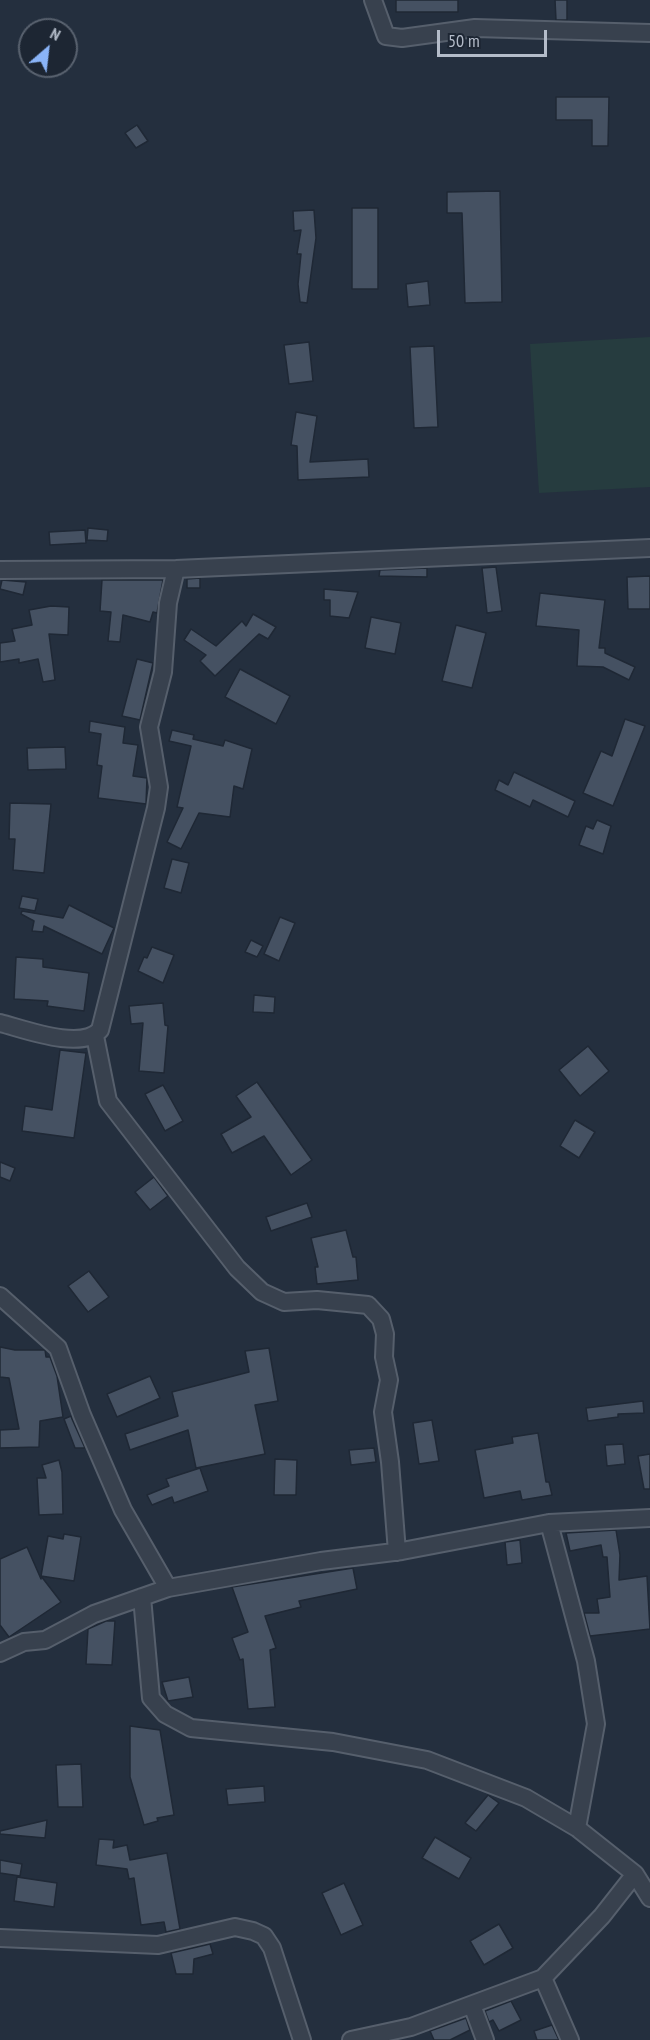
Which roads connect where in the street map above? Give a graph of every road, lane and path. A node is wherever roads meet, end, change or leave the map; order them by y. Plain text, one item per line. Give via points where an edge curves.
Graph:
1 (373, 0) edge
2 (650, 33) edge
3 (650, 549) edge
4 (176, 569) junction
5 (0, 570) edge
6 (0, 1023) edge
7 (95, 1036) junction
8 (0, 1296) edge
9 (650, 1518) edge
10 (549, 1523) junction
11 (397, 1552) junction
12 (168, 1588) junction
13 (142, 1597) junction
14 (0, 1653) edge
15 (577, 1828) junction
16 (634, 1874) junction
17 (650, 1898) edge
18 (0, 1938) edge
19 (543, 1978) junction
20 (472, 2005) junction
21 (302, 2040) edge
22 (351, 2040) edge
23 (485, 2040) edge
24 (570, 2040) edge

1 - 2 street via 386,36 394,37 475,28
3 - 4 street
4 - 5 street
4 - 7 street via 168,603 163,672 149,727 159,788 156,808 110,1000
6 - 7 street via 61,1039
7 - 11 street via 108,1101 237,1268 262,1292 284,1302 317,1300 368,1305 381,1319 389,1380 382,1412
8 - 12 street via 58,1348 123,1510
9 - 10 street
10 - 11 street
10 - 15 street via 586,1661 596,1724
11 - 12 street
12 - 13 street
13 - 14 street via 94,1614 45,1640 24,1642
13 - 15 street via 152,1698 174,1719 191,1728 333,1742 427,1760 526,1798
15 - 16 street
16 - 17 street
16 - 19 street via 602,1916
18 - 21 street via 158,1945 235,1928 253,1931 264,1936 272,1948
19 - 20 street
19 - 24 street
20 - 22 street via 411,2027
20 - 23 street

